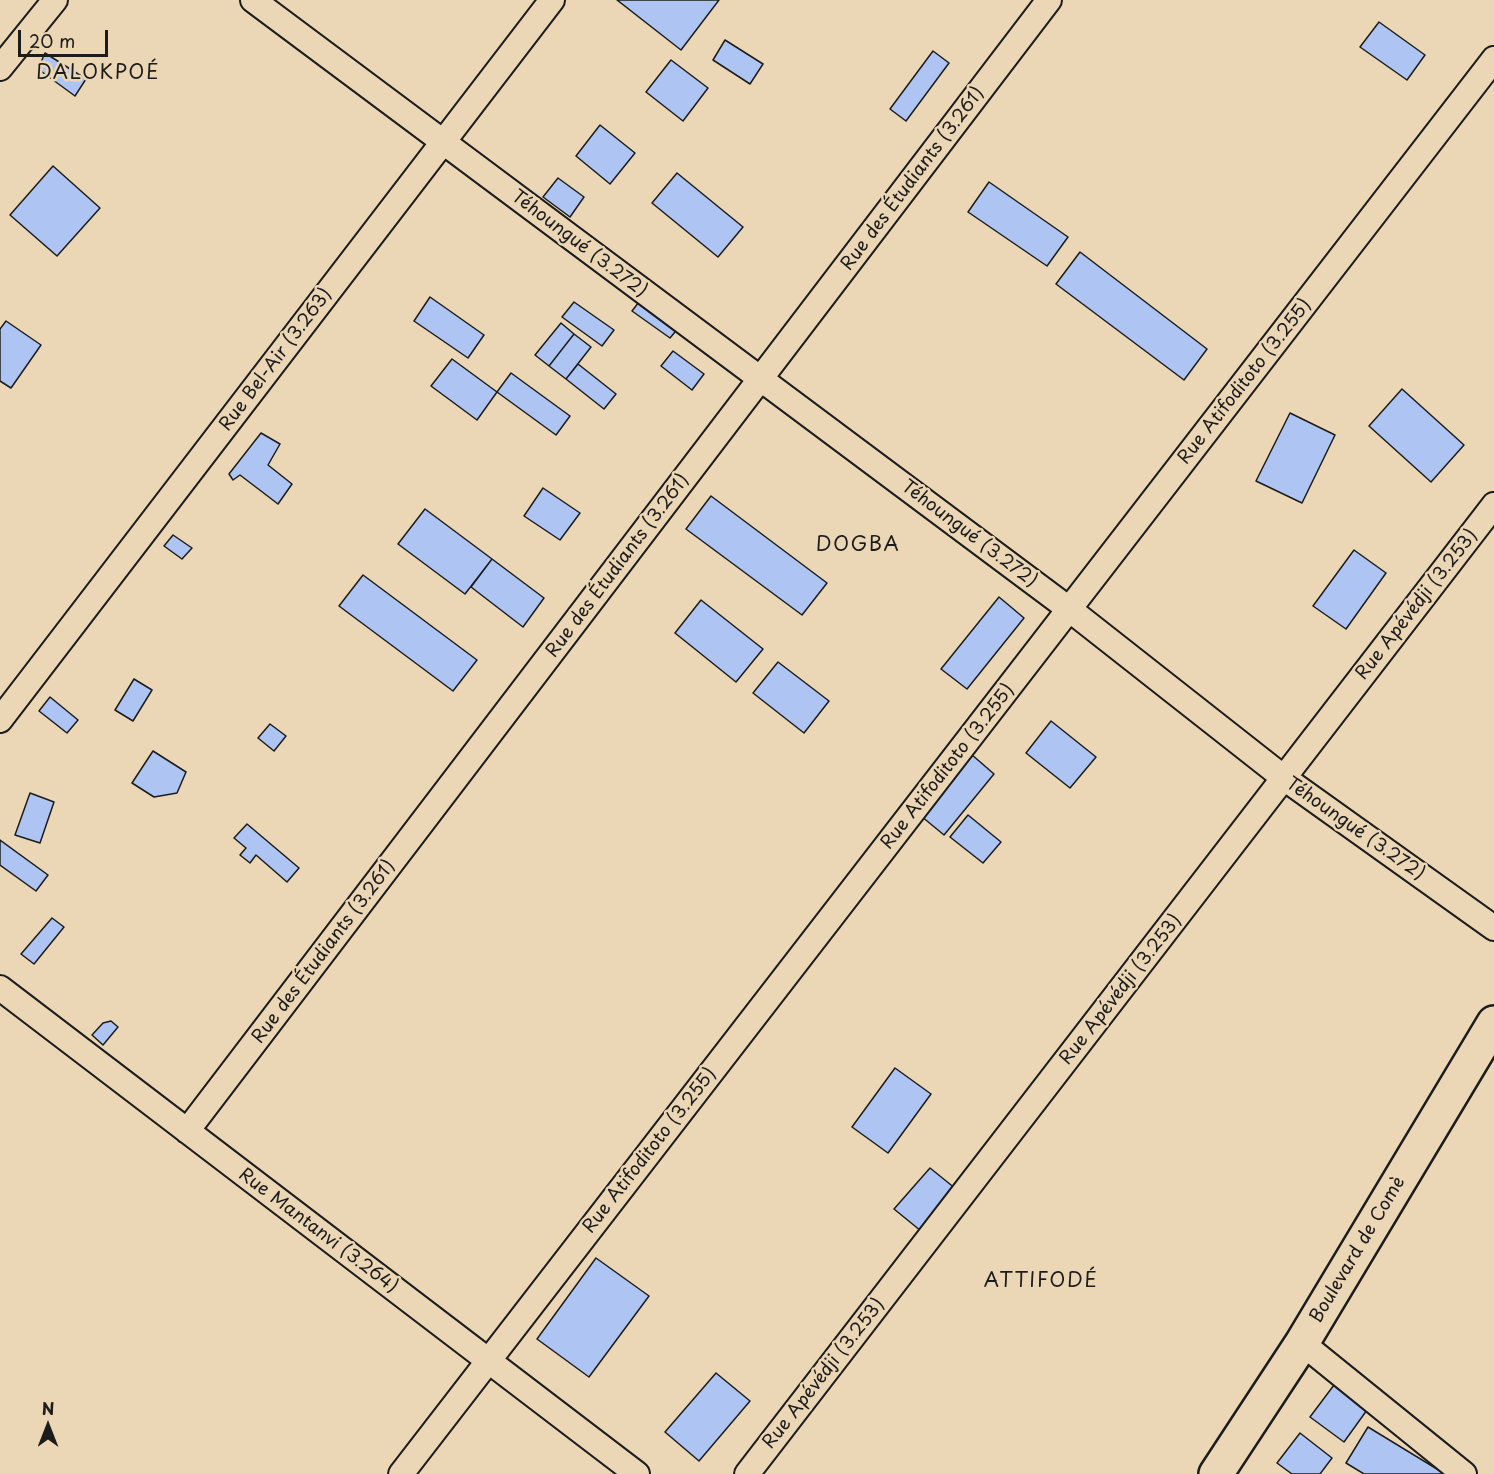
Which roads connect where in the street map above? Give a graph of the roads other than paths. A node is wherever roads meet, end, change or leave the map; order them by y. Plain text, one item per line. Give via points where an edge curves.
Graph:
1 (55, 0) edge
2 (253, 0) edge
3 (552, 0) edge
4 (1049, 0) edge
5 (1494, 59) edge
6 (0, 68) edge
7 (443, 142) junction
8 (761, 379) junction
9 (1494, 505) edge
10 (1069, 609) junction
11 (0, 720) edge
12 (1284, 778) junction
13 (1494, 928) edge
14 (0, 988) edge
15 (1494, 1023) edge
16 (187, 1131) junction
17 (1302, 1343) junction
18 (488, 1361) junction
19 (401, 1474) edge
20 (637, 1474) edge
21 (747, 1474) edge
22 (1216, 1474) edge
23 (1464, 1474) edge

1 - 6 street
2 - 7 street, Téhoungué (3.272)
3 - 7 street, Rue Bel-Air (3.263)
4 - 8 street, Rue des Étudiants (3.261)
5 - 10 street, Rue Atifoditoto (3.255)
7 - 8 street, Téhoungué (3.272)
7 - 11 street, Rue Bel-Air (3.263)
8 - 10 street, Téhoungué (3.272)
8 - 16 street, Rue des Étudiants (3.261)
9 - 12 street, Rue Apévédji (3.253)
10 - 12 street, Téhoungué (3.272)
10 - 18 street, Rue Atifoditoto (3.255)
12 - 13 street, Téhoungué (3.272)
12 - 21 street, Rue Apévédji (3.253)
14 - 16 street, Rue Mantanvi (3.264)
15 - 17 main road, Boulevard de Comè
16 - 18 street, Rue Mantanvi (3.264)
17 - 22 main road, Boulevard de Comè
17 - 23 street
18 - 19 street, Rue Atifoditoto (3.255)
18 - 20 street, Rue Mantanvi (3.264)

